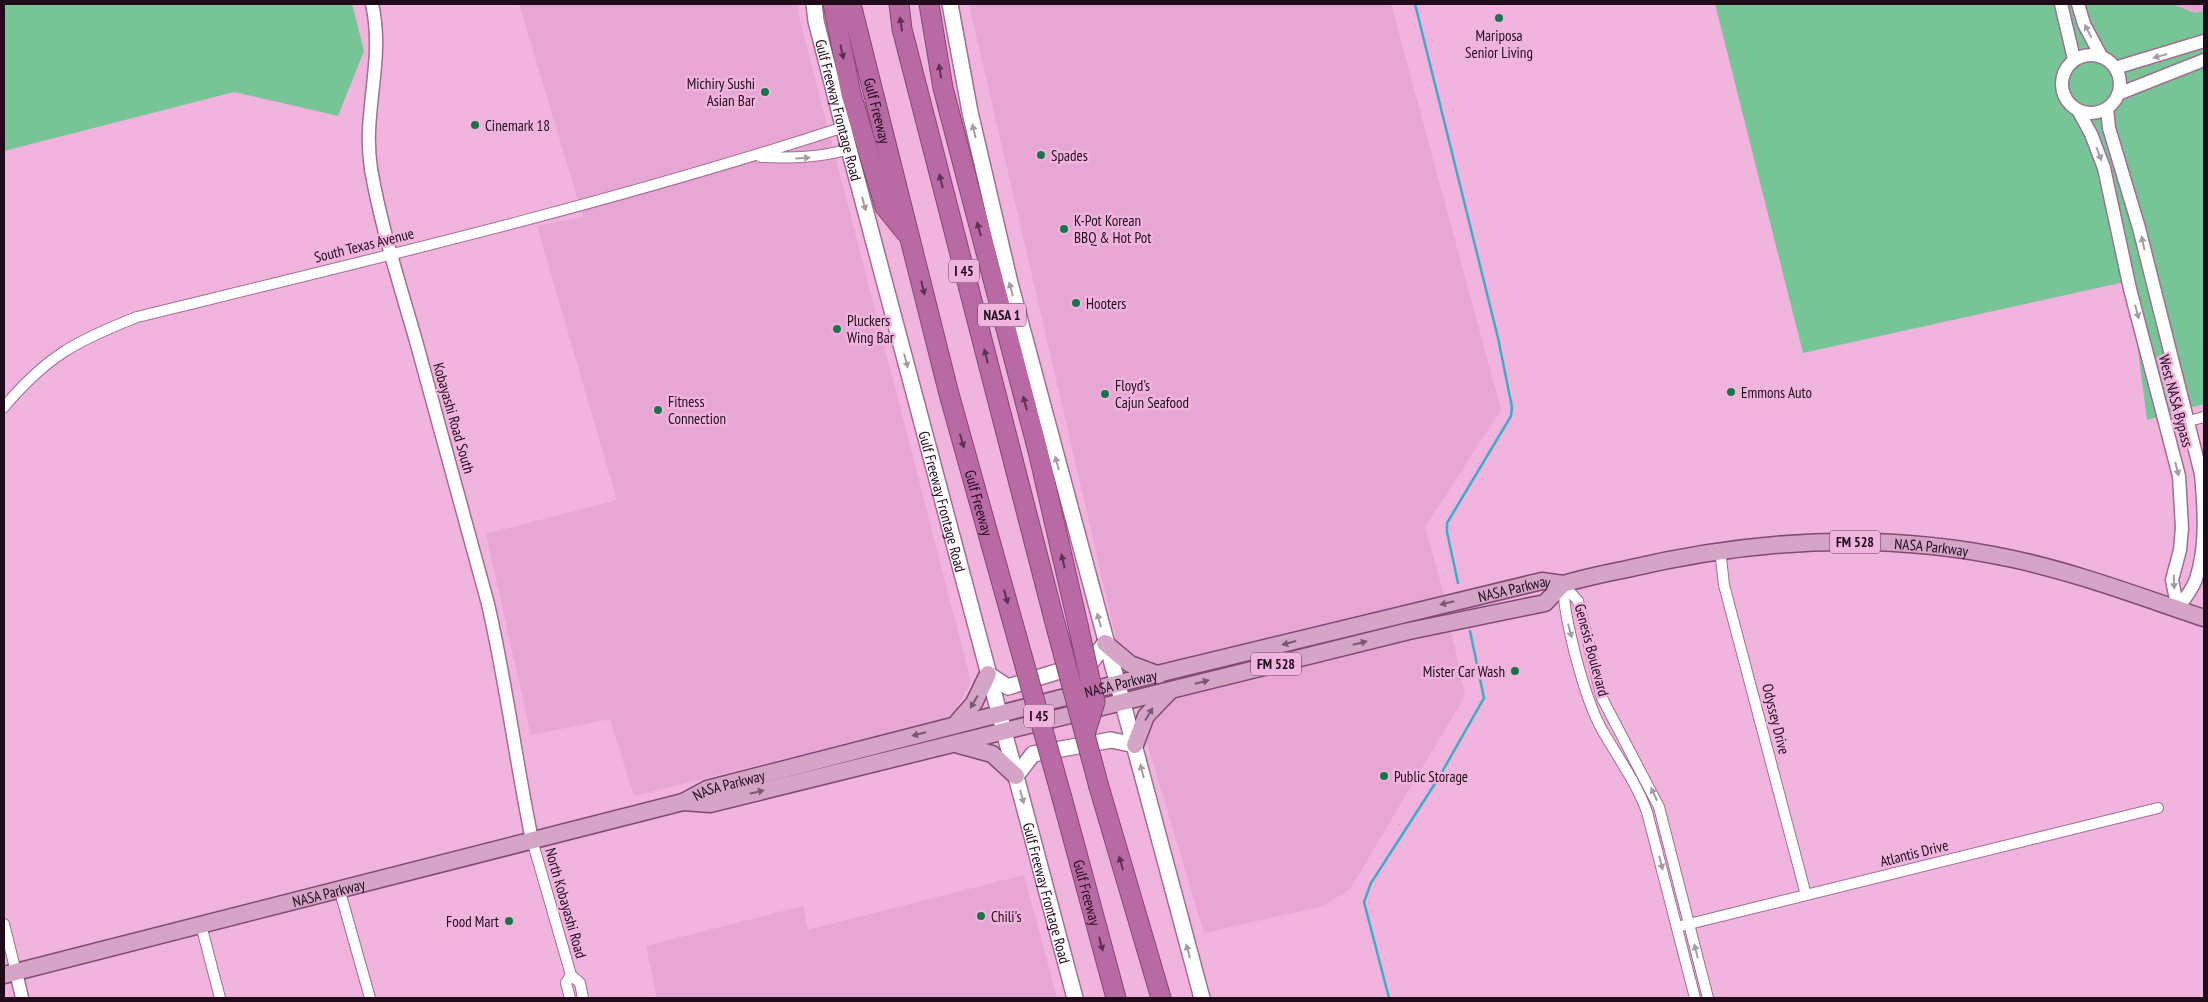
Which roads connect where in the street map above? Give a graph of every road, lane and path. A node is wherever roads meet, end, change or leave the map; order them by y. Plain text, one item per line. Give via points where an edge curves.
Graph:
1 (372, 4) edge
2 (814, 4) edge
3 (833, 4) edge
4 (851, 4) edge
5 (899, 4) edge
6 (930, 4) edge
7 (950, 4) edge
8 (2061, 4) edge
9 (2078, 4) edge
10 (2204, 41) edge
11 (2101, 56) junction
12 (2074, 59) junction
13 (2204, 60) edge
14 (2115, 68) junction
15 (2118, 94) junction
16 (2107, 108) junction
17 (2078, 110) junction
18 (844, 127) junction
19 (849, 148) junction
20 (755, 156) junction
21 (912, 241) junction
22 (392, 254) junction
23 (4, 407) edge
24 (2204, 417) edge
25 (2187, 421) junction
26 (2166, 427) junction
27 (1720, 549) junction
28 (1563, 584) junction
29 (2178, 609) junction
30 (1405, 612) junction
31 (2204, 618) edge
32 (1409, 631) junction
33 (1105, 643) junction
34 (988, 674) junction
35 (1158, 675) junction
36 (1116, 684) junction
37 (1171, 690) junction
38 (1121, 702) junction
39 (1000, 714) junction
40 (954, 725) junction
41 (1005, 733) junction
42 (1085, 734) junction
43 (956, 744) junction
44 (1135, 745) junction
45 (1016, 776) junction
46 (683, 802) junction
47 (2158, 808) dead end
48 (532, 840) junction
49 (339, 888) junction
50 (1806, 895) junction
51 (4, 924) edge
52 (1689, 924) junction
53 (201, 925) junction
54 (1677, 927) junction
55 (10, 973) edge
56 (571, 975) junction
57 (368, 994) edge
58 (22, 998) edge
59 (220, 998) edge
60 (570, 998) edge
61 (583, 998) edge
62 (1075, 998) edge
63 (1116, 998) edge
64 (1161, 998) edge
65 (1202, 998) edge
66 (1695, 998) edge
67 (1708, 998) edge

1 - 22 street, Kobayashi Road South via 378,27 368,127 369,153
2 - 18 main road, Gulf Freeway Frontage Road
3 -> 21 highway via 850,94 885,207
4 - 21 highway, Gulf Freeway / I 45
42 -> 5 highway, I 45, bridge via 902,29
42 -> 6 highway, NASA 1, bridge via 1095,702 1038,451 943,88
33 -> 7 main road via 1010,283 970,112
8 - 12 street
11 -> 9 street via 2084,24
10 -> 14 street
11 - 12 street via 2092,54
11 - 14 street
12 - 17 street, West NASA Bypass via 2066,67 2061,86 2064,96
13 - 15 street
14 - 15 street via 2120,85
15 - 16 street
16 - 17 street via 2098,112
25 -> 16 street, West NASA Bypass via 2137,218 2109,128
17 -> 26 street, West NASA Bypass via 2104,168 2123,259
18 - 19 main road, Gulf Freeway Frontage Road
18 - 20 street, South Texas Avenue
20 -> 19 street, South Texas Avenue via 826,156
19 -> 34 main road, Gulf Freeway Frontage Road
20 - 22 street, South Texas Avenue
21 -> 63 highway, Gulf Freeway / I 45, bridge via 949,394
22 - 23 street, South Texas Avenue via 137,317 90,335 60,352 38,370
22 - 48 street, Kobayashi Road South via 501,657
24 - 25 street
25 - 26 street
25 - 29 street, West NASA Bypass via 2201,474 2203,529 2196,580
26 -> 29 street, West NASA Bypass via 2181,499 2180,550 2172,580
27 - 28 main road, NASA Parkway / FM 528
27 - 29 main road, NASA Parkway / FM 528 via 1816,541 1942,547 2031,564
27 - 50 street, Odyssey Drive via 1724,584
28 -> 30 main road, NASA Parkway / FM 528 via 1542,581
28 - 32 main road, NASA Parkway / FM 528 via 1545,603
52 -> 28 street, Genesis Boulevard via 1659,806 1603,702 1578,601
28 -> 54 street, Genesis Boulevard via 1563,604 1588,696 1647,812
29 - 31 main road, FM 528
30 - 32 main road
30 -> 35 main road, NASA Parkway / FM 528
37 -> 32 main road, NASA Parkway / FM 528
33 - 34 main road via 1092,661 1008,686
33 - 35 main road via 1130,664
33 - 36 main road
34 - 39 main road, Gulf Freeway Frontage Road
34 -> 40 main road via 974,703
35 - 36 main road, NASA Parkway / FM 528
36 - 38 main road
36 - 39 main road, NASA Parkway / FM 528
37 - 38 main road, NASA Parkway / FM 528
44 -> 37 main road via 1146,716
38 - 41 main road, NASA Parkway / FM 528
38 - 44 main road
39 - 40 main road, NASA Parkway
39 - 41 main road, Gulf Freeway Frontage Road
40 -> 46 main road, NASA Parkway via 707,788
41 - 43 main road, NASA Parkway
41 - 45 main road, Gulf Freeway Frontage Road
64 -> 42 highway, I 45, bridge
43 - 45 main road via 992,754
46 -> 43 main road, NASA Parkway via 710,804
44 - 45 main road via 1111,740 1033,754
65 -> 44 main road
45 -> 62 main road, Gulf Freeway Frontage Road
46 - 48 main road, NASA Parkway
47 - 50 street, Atlantis Drive
48 - 49 main road, NASA Parkway
48 - 56 street, North Kobayashi Road
49 - 53 main road, NASA Parkway
49 - 57 street
50 - 52 street, Atlantis Drive
51 - 55 street
52 - 54 street, Atlantis Drive
67 -> 52 street, Genesis Boulevard
53 - 55 main road, NASA Parkway
53 - 59 street
54 - 66 street, Genesis Boulevard
55 - 58 street
56 - 60 street, North Kobayashi Road via 566,983
56 - 61 street, North Kobayashi Road via 580,983

